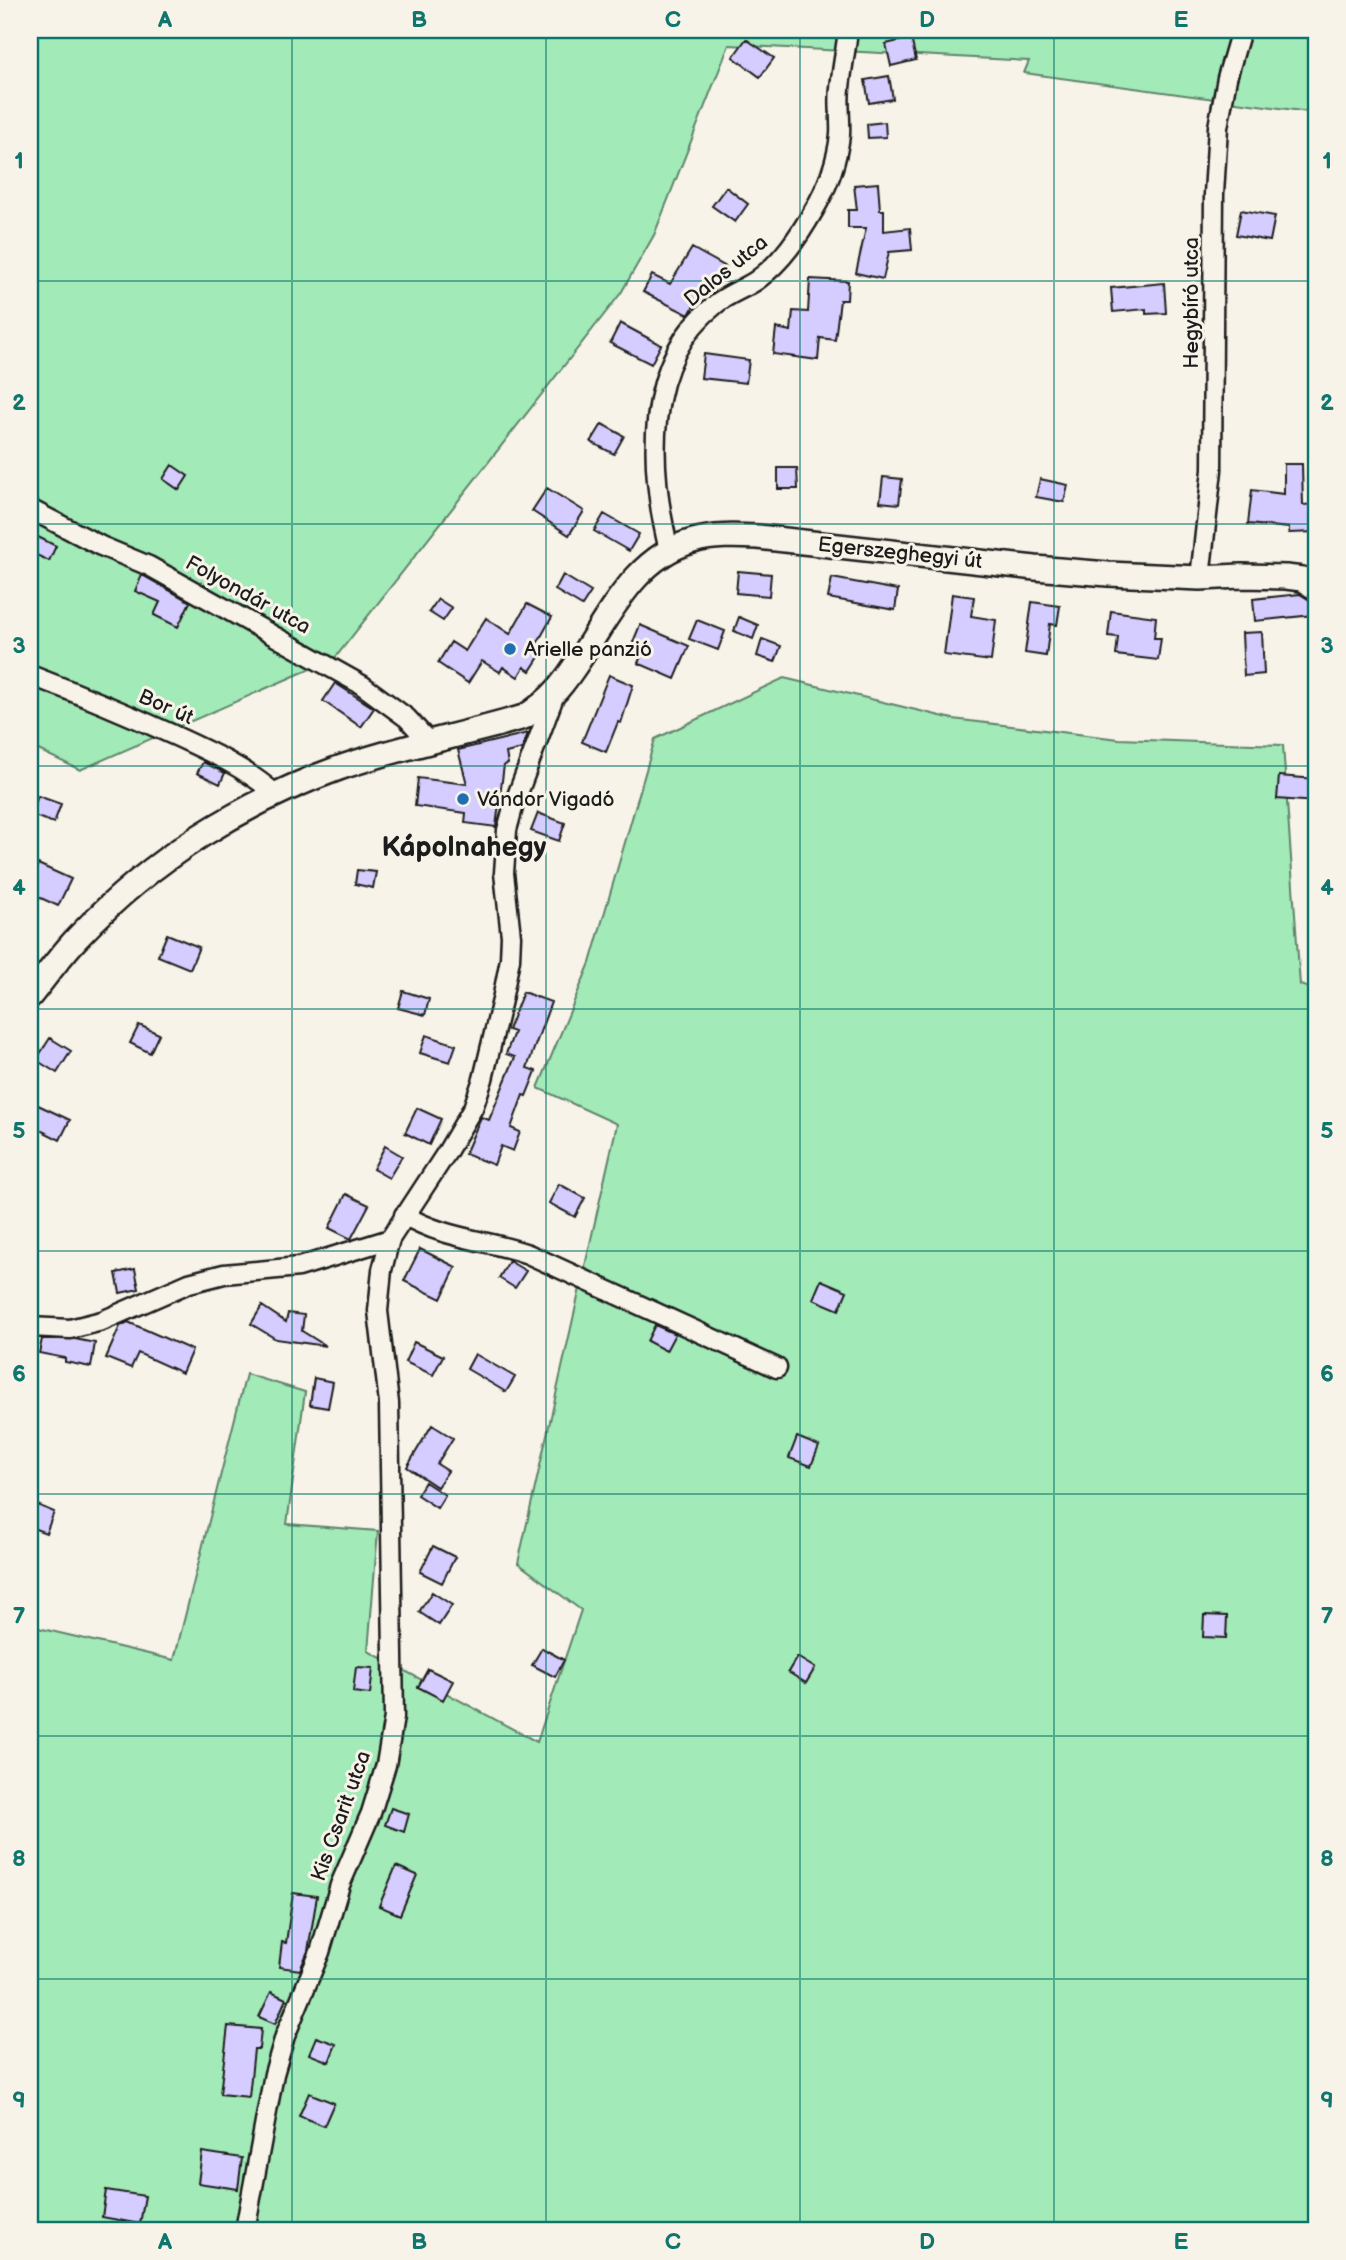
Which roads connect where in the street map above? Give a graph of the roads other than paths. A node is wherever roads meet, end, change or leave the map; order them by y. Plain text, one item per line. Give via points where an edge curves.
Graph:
1 (848, 30) edge
2 (1241, 30) edge
3 (30, 509) edge
4 (669, 550) junction
5 (1200, 578) junction
6 (1316, 587) edge
7 (30, 675) edge
8 (555, 694) junction
9 (430, 743) junction
10 (275, 794) junction
11 (30, 996) edge
12 (404, 1215) junction
13 (390, 1239) junction
14 (30, 1327) edge
15 (777, 1368) dead end
16 (245, 2230) edge

1 - 4 street, Dalos utca via 836,156 815,209 772,268 716,303 697,322 668,370 654,441
2 - 5 street, Hegybíró utca via 1218,127 1212,470
3 - 9 street, Folyondár utca via 149,566 362,685 407,718
4 - 5 street, Egerszeghegyi út via 694,540 758,537 1035,568
4 - 8 street, Egerszeghegyi út via 640,571 623,592
5 - 6 street, Egerszeghegyi út via 1286,577
7 - 10 street, Bor út via 196,746 257,778
8 - 9 street, Egerszeghegyi út via 524,717
8 - 12 street, Egerszeghegyi út via 508,830 503,873 510,960 483,1079 473,1108 447,1153
9 - 10 street, Egerszeghegyi út via 340,768
10 - 11 street, Egerszeghegyi út via 154,867 79,935
12 - 13 street, Egerszeghegyi út
12 - 15 street via 438,1233 528,1254
13 - 14 street via 299,1268 224,1274 189,1283 102,1321 70,1329
13 - 16 street, Kis Csarit utca via 378,1311 389,1403 391,1741 371,1813 285,2036

